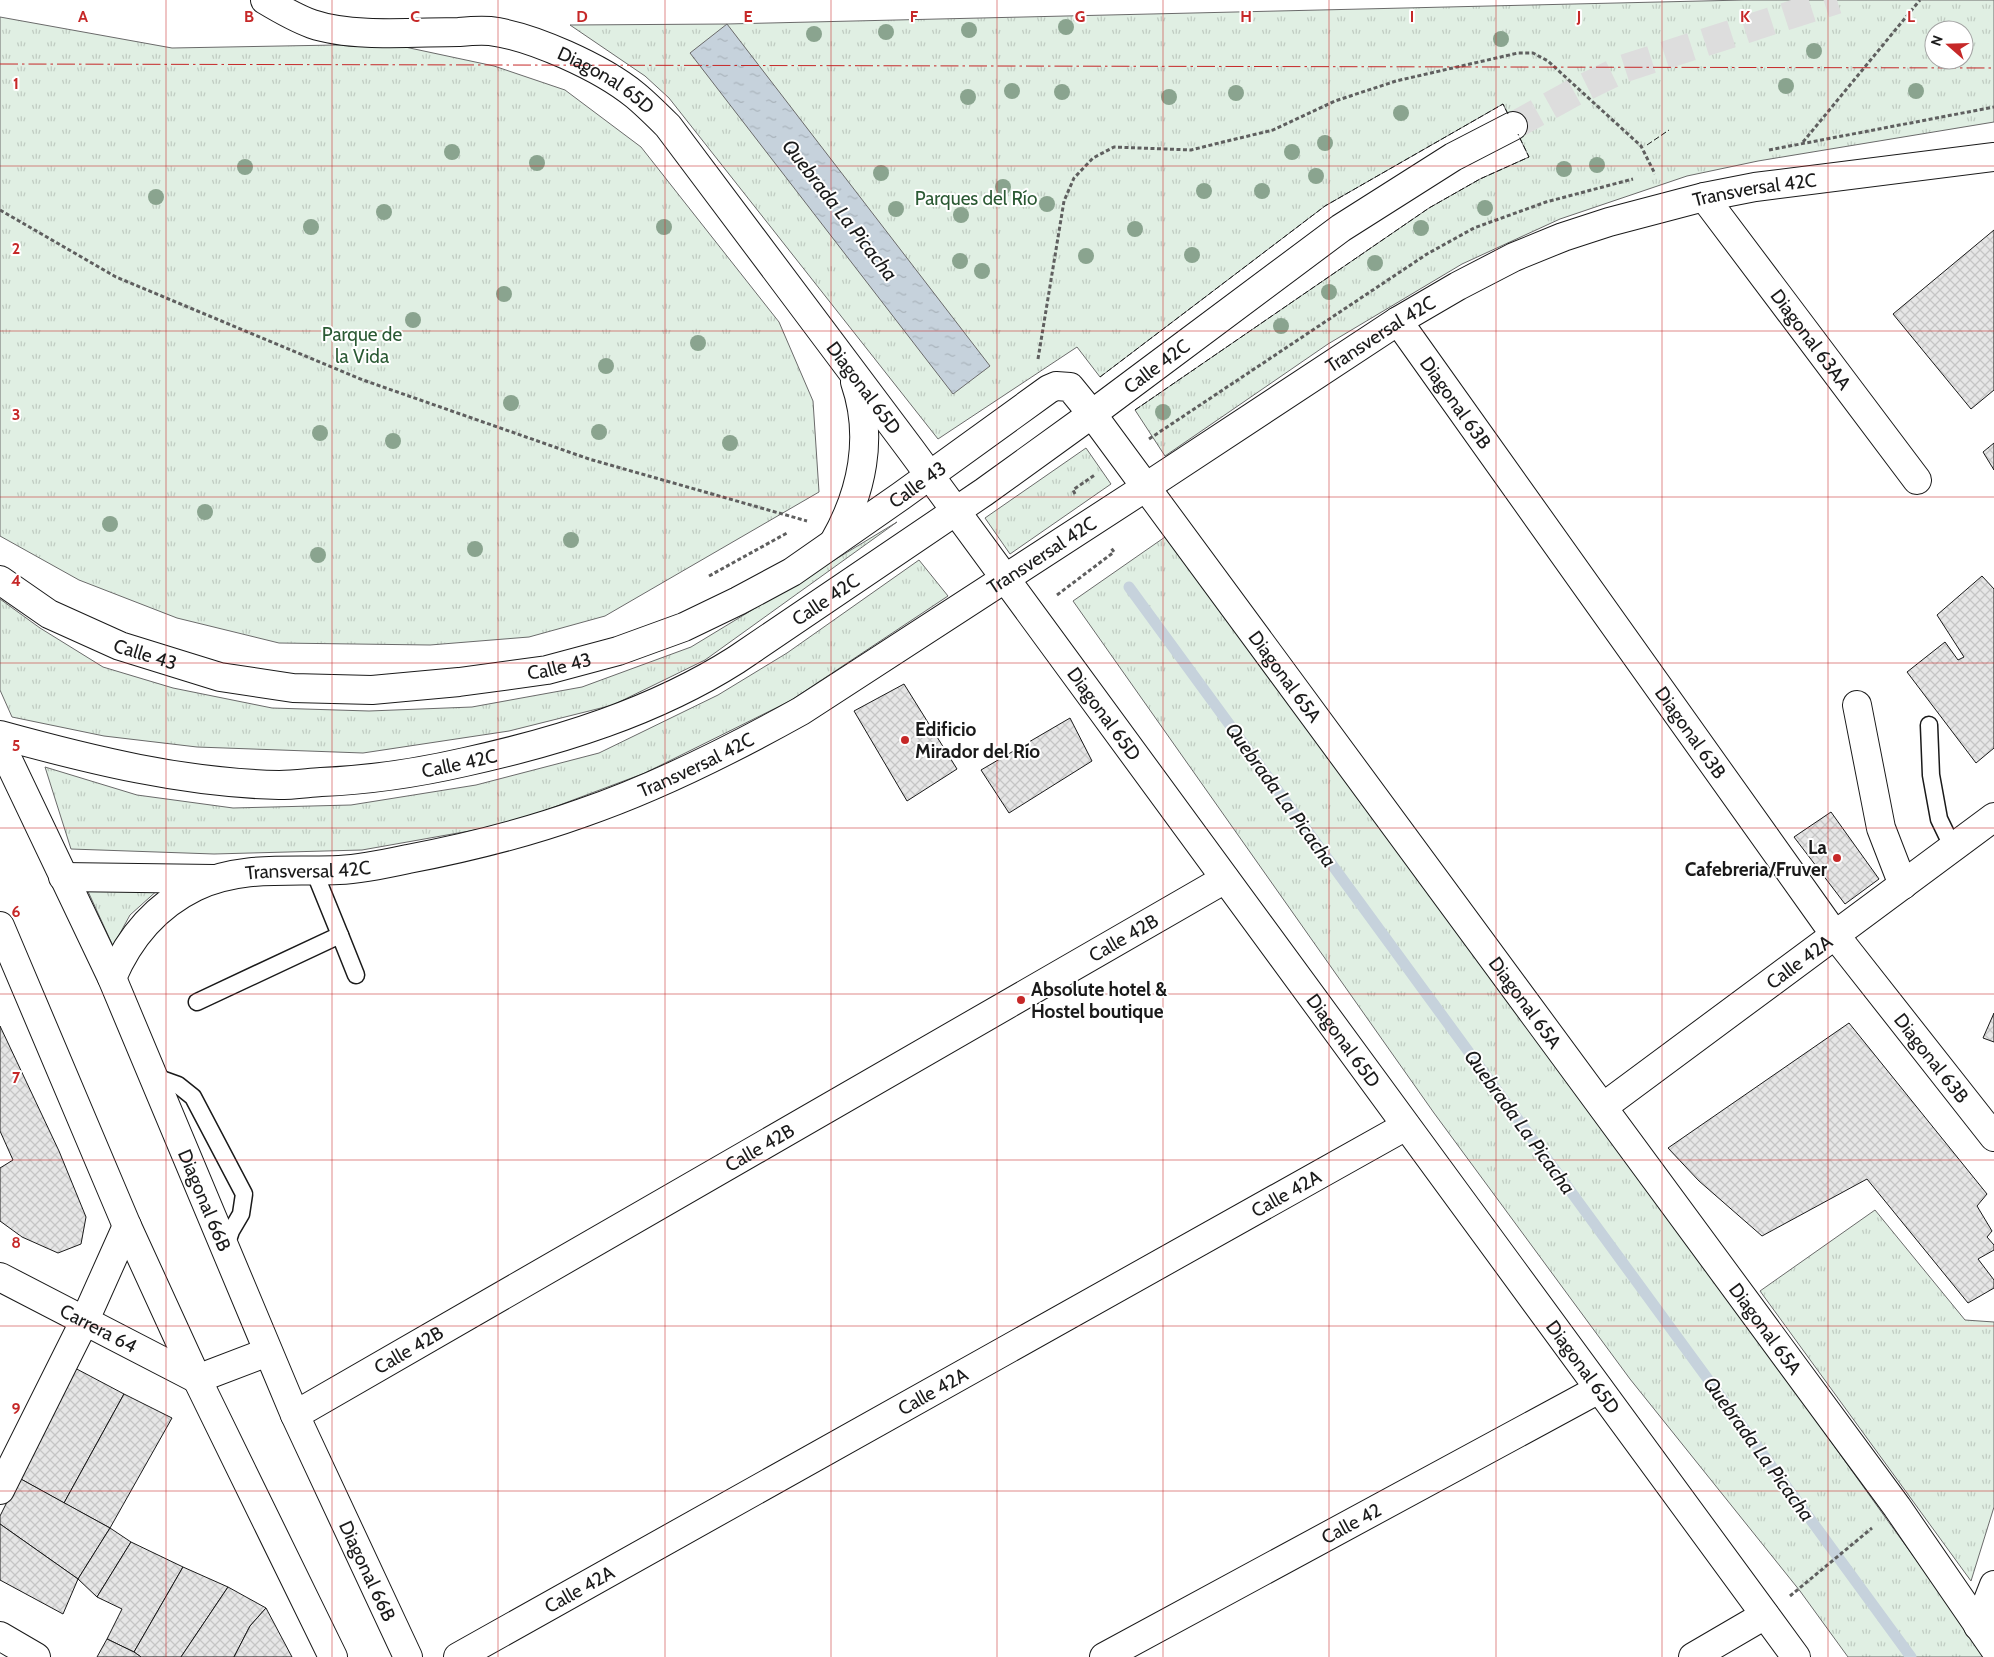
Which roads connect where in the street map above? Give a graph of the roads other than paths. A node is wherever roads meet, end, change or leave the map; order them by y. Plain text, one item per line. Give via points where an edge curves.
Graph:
1 (265, 0) edge
2 (1513, 126) tunnel mouth
3 (1994, 157) edge
4 (1704, 197) junction
5 (1398, 321) junction
6 (850, 367) junction
7 (1064, 386) joint
8 (1092, 414) junction
9 (930, 476) junction
10 (1917, 480) dead end
11 (1146, 487) junction
12 (956, 511) junction
13 (833, 544) junction
14 (1006, 579) junction
15 (0, 580) edge
16 (1857, 705) dead end
17 (1929, 725) dead end
18 (0, 735) edge
19 (0, 743) edge
20 (1994, 817) edge
21 (1953, 848) junction
22 (314, 870) junction
23 (63, 877) junction
24 (214, 879) junction
25 (1225, 879) junction
26 (1903, 885) junction
27 (0, 926) edge
28 (340, 935) junction
29 (1835, 935) junction
30 (356, 975) dead end
31 (112, 978) junction
32 (197, 1002) dead end
33 (153, 1076) junction
34 (1603, 1107) junction
35 (1406, 1126) junction
36 (1994, 1137) edge
37 (127, 1226) junction
38 (225, 1249) junction
39 (0, 1276) edge
40 (103, 1280) junction
41 (40, 1298) junction
42 (84, 1322) junction
43 (268, 1352) junction
44 (197, 1379) junction
45 (1599, 1389) junction
46 (295, 1415) junction
47 (0, 1490) edge
48 (1994, 1585) edge
49 (1765, 1615) junction
50 (1978, 1626) junction
51 (0, 1636) edge
52 (1994, 1648) edge
53 (36, 1657) edge
54 (333, 1657) edge
55 (408, 1657) edge
56 (458, 1657) edge
57 (1104, 1657) edge
58 (1693, 1657) edge
59 (1796, 1657) edge

1 - 6 street, Diagonal 65D via 313,24 342,30 490,31 555,50 619,84 668,126
2 - 8 street, Calle 42C via 1453,157 1341,228
3 - 4 street, Transversal 42C via 1755,187
4 - 5 street, Transversal 42C via 1563,237 1506,261
4 - 10 street, Diagonal 63AA
5 - 11 street, Transversal 42C
5 - 29 street, Diagonal 63B
6 - 9 street, Diagonal 65D
6 - 13 street via 864,419 864,458 848,518
7 - 8 street, Diagonal 65A via 1074,392
7 - 9 street, Calle 43 via 1049,389
8 - 11 street, Diagonal 65A
8 - 12 street, Calle 42C
9 - 12 street, Diagonal 65D
9 - 13 street, Calle 43
11 - 14 street, Transversal 42C
11 - 34 street, Diagonal 65A
12 - 14 street, Diagonal 65D
12 - 18 street, Calle 42C via 702,682 598,726 506,753 411,774 280,785 212,780 137,769
13 - 15 street, Calle 43 via 792,572 738,601 684,627 618,651 547,670 372,690 293,688 220,676 120,646 49,614
14 - 22 street, Transversal 42C via 801,712 677,775 582,813 495,839 366,867
14 - 25 street, Diagonal 65D
16 - 26 street via 1881,828
17 - 21 lane via 1930,775 1939,819
19 - 23 street, Diagonal 66B
20 - 21 street, Calle 42A
21 - 26 street, Calle 42A
22 - 24 street, Transversal 42C via 259,871
22 - 28 lane
23 - 24 street
23 - 31 street, Diagonal 66B
24 - 31 street, Transversal 42C via 177,897 145,923 122,955
25 - 35 street, Diagonal 65D
25 - 46 street, Calle 42B
26 - 29 street, Calle 42A
27 - 37 street
28 - 30 lane
28 - 32 lane
29 - 34 street, Calle 42A
29 - 36 street, Diagonal 63B
31 - 33 street, Diagonal 66B
33 - 38 street, Diagonal 66B
33 - 38 lane via 178,1085 193,1097 244,1194 241,1214
34 - 50 street, Diagonal 65A via 1897,1507
35 - 45 street, Diagonal 65D
35 - 56 street, Calle 42A
37 - 40 street
37 - 44 street
38 - 43 street, Diagonal 66B
39 - 41 street, Carrera 64
40 - 41 street via 89,1291 69,1299
40 - 42 street
41 - 42 street, Carrera 64
42 - 44 street, Carrera 64
42 - 47 street
43 - 44 street
43 - 46 street, Diagonal 66B
44 - 54 street
45 - 49 street, Diagonal 65D
45 - 57 street, Calle 42
46 - 55 street, Diagonal 66B
48 - 50 street
49 - 58 street
49 - 59 street, Diagonal 65D
50 - 52 street, Diagonal 65A
51 - 53 street

